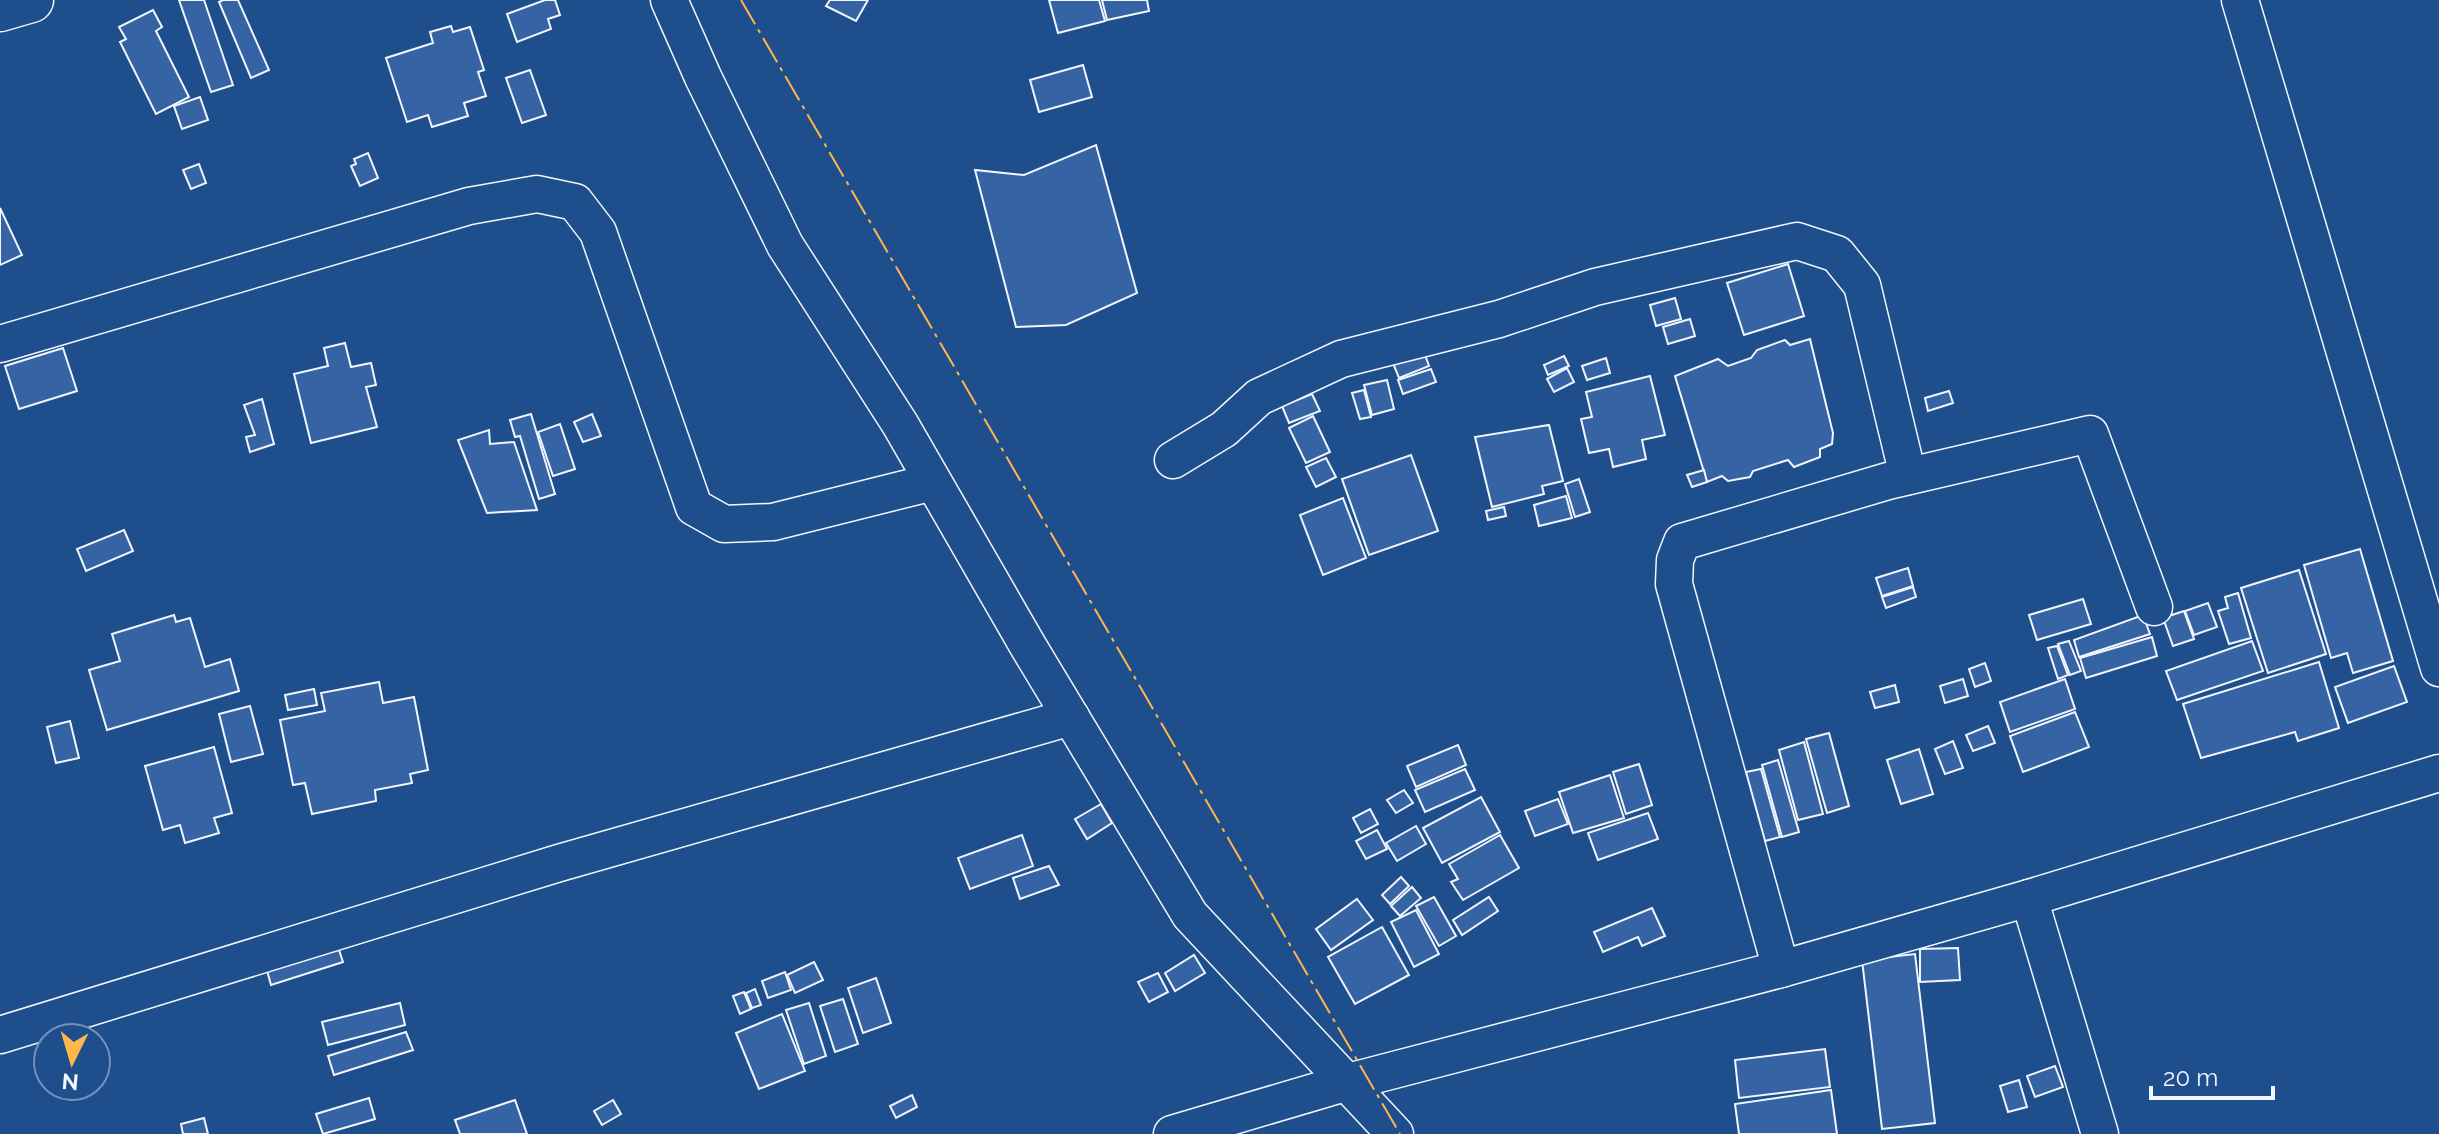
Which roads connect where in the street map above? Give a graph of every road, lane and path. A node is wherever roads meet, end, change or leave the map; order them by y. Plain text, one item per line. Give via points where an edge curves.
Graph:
1 (31, 0) edge
2 (669, 0) edge
3 (2240, 0) edge
4 (0, 9) edge
5 (0, 344) edge
6 (1173, 460) dead end
7 (1908, 476) junction
8 (933, 482) junction
9 (2154, 607) dead end
10 (2439, 668) edge
11 (1071, 717) junction
12 (2439, 773) edge
13 (2029, 898) junction
14 (1781, 969) junction
15 (0, 1035) edge
16 (1348, 1082) junction
17 (1172, 1134) edge
18 (1395, 1134) edge
19 (2100, 1134) edge

1 - 4 street
2 - 8 street via 785,245
3 - 10 street
5 - 8 street via 469,206 537,194 575,202 598,232 694,507 724,524 773,522
6 - 7 street via 1224,429 1259,397 1341,359 1499,319 1595,287 1797,241 1837,254 1862,285
7 - 9 street via 2090,434
7 - 14 street via 1682,542 1675,560 1674,584
8 - 11 street
11 - 15 street via 530,872
11 - 16 street via 1190,915
12 - 13 street
13 - 14 street
13 - 19 street
14 - 16 street
16 - 17 street
16 - 18 street

